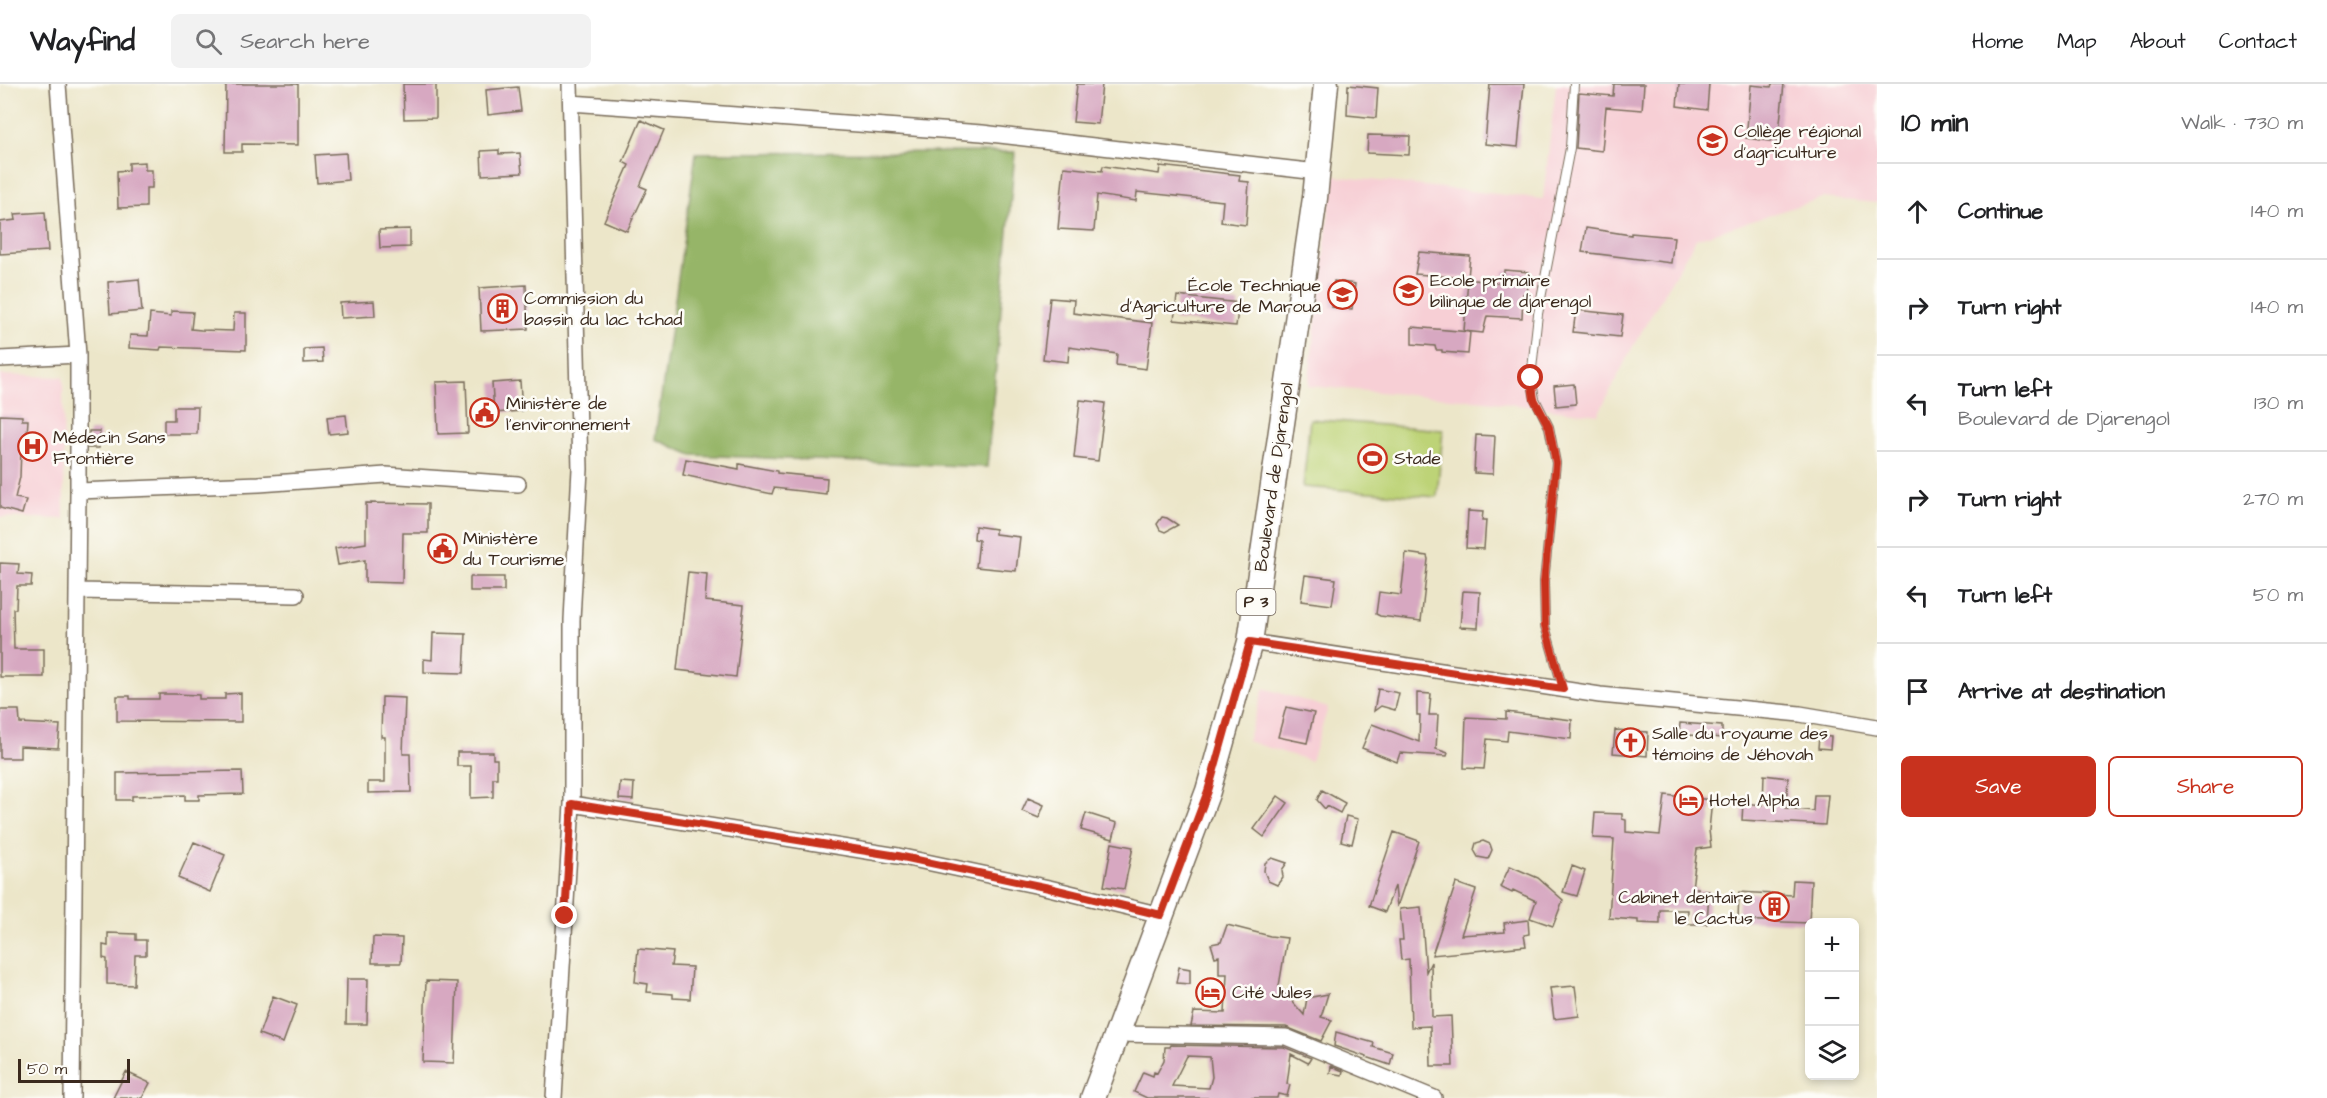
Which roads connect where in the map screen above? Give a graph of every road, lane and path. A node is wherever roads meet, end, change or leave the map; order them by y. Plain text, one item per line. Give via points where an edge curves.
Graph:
1 (58, 84) edge
2 (570, 84) edge
3 (1326, 84) edge
4 (1574, 84) edge
5 (571, 103) junction
6 (1317, 172) junction
7 (78, 355) junction
8 (0, 359) edge
9 (518, 484) dead end
10 (78, 491) junction
11 (77, 591) junction
12 (296, 596) dead end
13 (1250, 642) junction
14 (1563, 689) junction
15 (1877, 727) edge
16 (572, 804) junction
17 (1161, 915) junction
18 (1117, 1034) junction
19 (72, 1098) edge
20 (554, 1098) edge
21 (1093, 1098) edge
22 (1434, 1098) edge

1 - 7 street
2 - 5 street
3 - 6 main road, Boulevard de Djarengol / P 3
4 - 14 lane via 1570,148 1538,314 1531,378 1534,399 1549,427 1556,463 1544,582 1545,626
5 - 6 street via 982,133
5 - 16 street via 580,469 572,620
6 - 13 main road, Boulevard de Djarengol / P 3
7 - 8 street
7 - 10 street
9 - 10 street via 386,475
10 - 11 street
11 - 12 street
11 - 19 street
13 - 14 street
13 - 17 main road, Boulevard de Djarengol / P 3 via 1208,791
14 - 15 street via 1800,714
16 - 17 street via 898,856
16 - 20 street
17 - 18 main road, Boulevard de Djarengol / P 3
18 - 21 main road, Boulevard de Djarengol / P 3
18 - 22 street via 1286,1037

